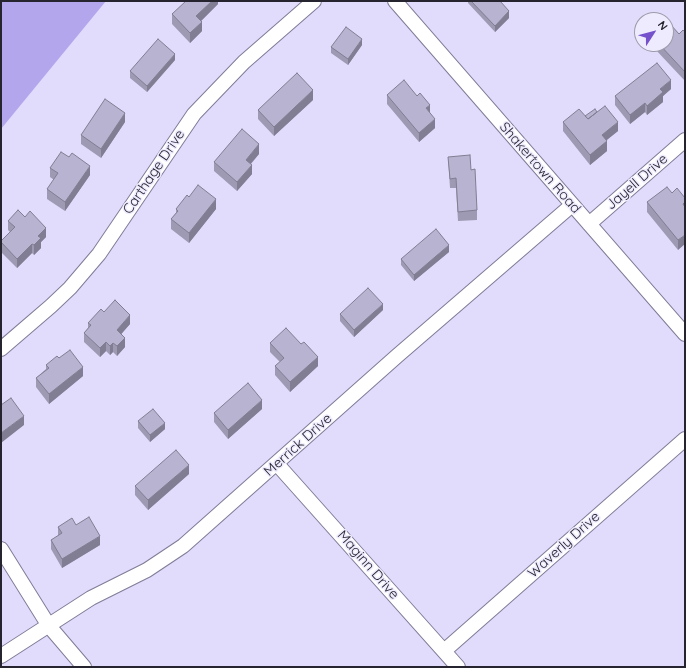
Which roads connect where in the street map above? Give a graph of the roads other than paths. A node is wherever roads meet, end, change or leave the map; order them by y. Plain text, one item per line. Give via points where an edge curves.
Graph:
1 (314, 1) edge
2 (395, 1) edge
3 (685, 140) edge
4 (572, 205) junction
5 (588, 224) junction
6 (685, 334) edge
7 (1, 348) edge
8 (685, 440) edge
9 (277, 464) junction
10 (1, 549) edge
11 (49, 626) junction
12 (444, 651) junction
13 (1, 656) edge
14 (84, 667) edge
15 (458, 667) edge

1 - 7 street, Carthage Drive via 244,62 213,94 177,136 99,254 70,288
2 - 4 street, Shakertown Road
3 - 5 street, Jayell Drive
4 - 5 street, Shakertown Road
4 - 9 street, Merrick Drive
5 - 6 street, Shakertown Road
8 - 12 street, Waverly Drive
9 - 11 street, Merrick Drive via 183,546 159,562 91,598
9 - 12 street, Maginn Drive
10 - 11 street
11 - 13 street, Merrick Drive
11 - 14 street
12 - 15 street, Maginn Drive

